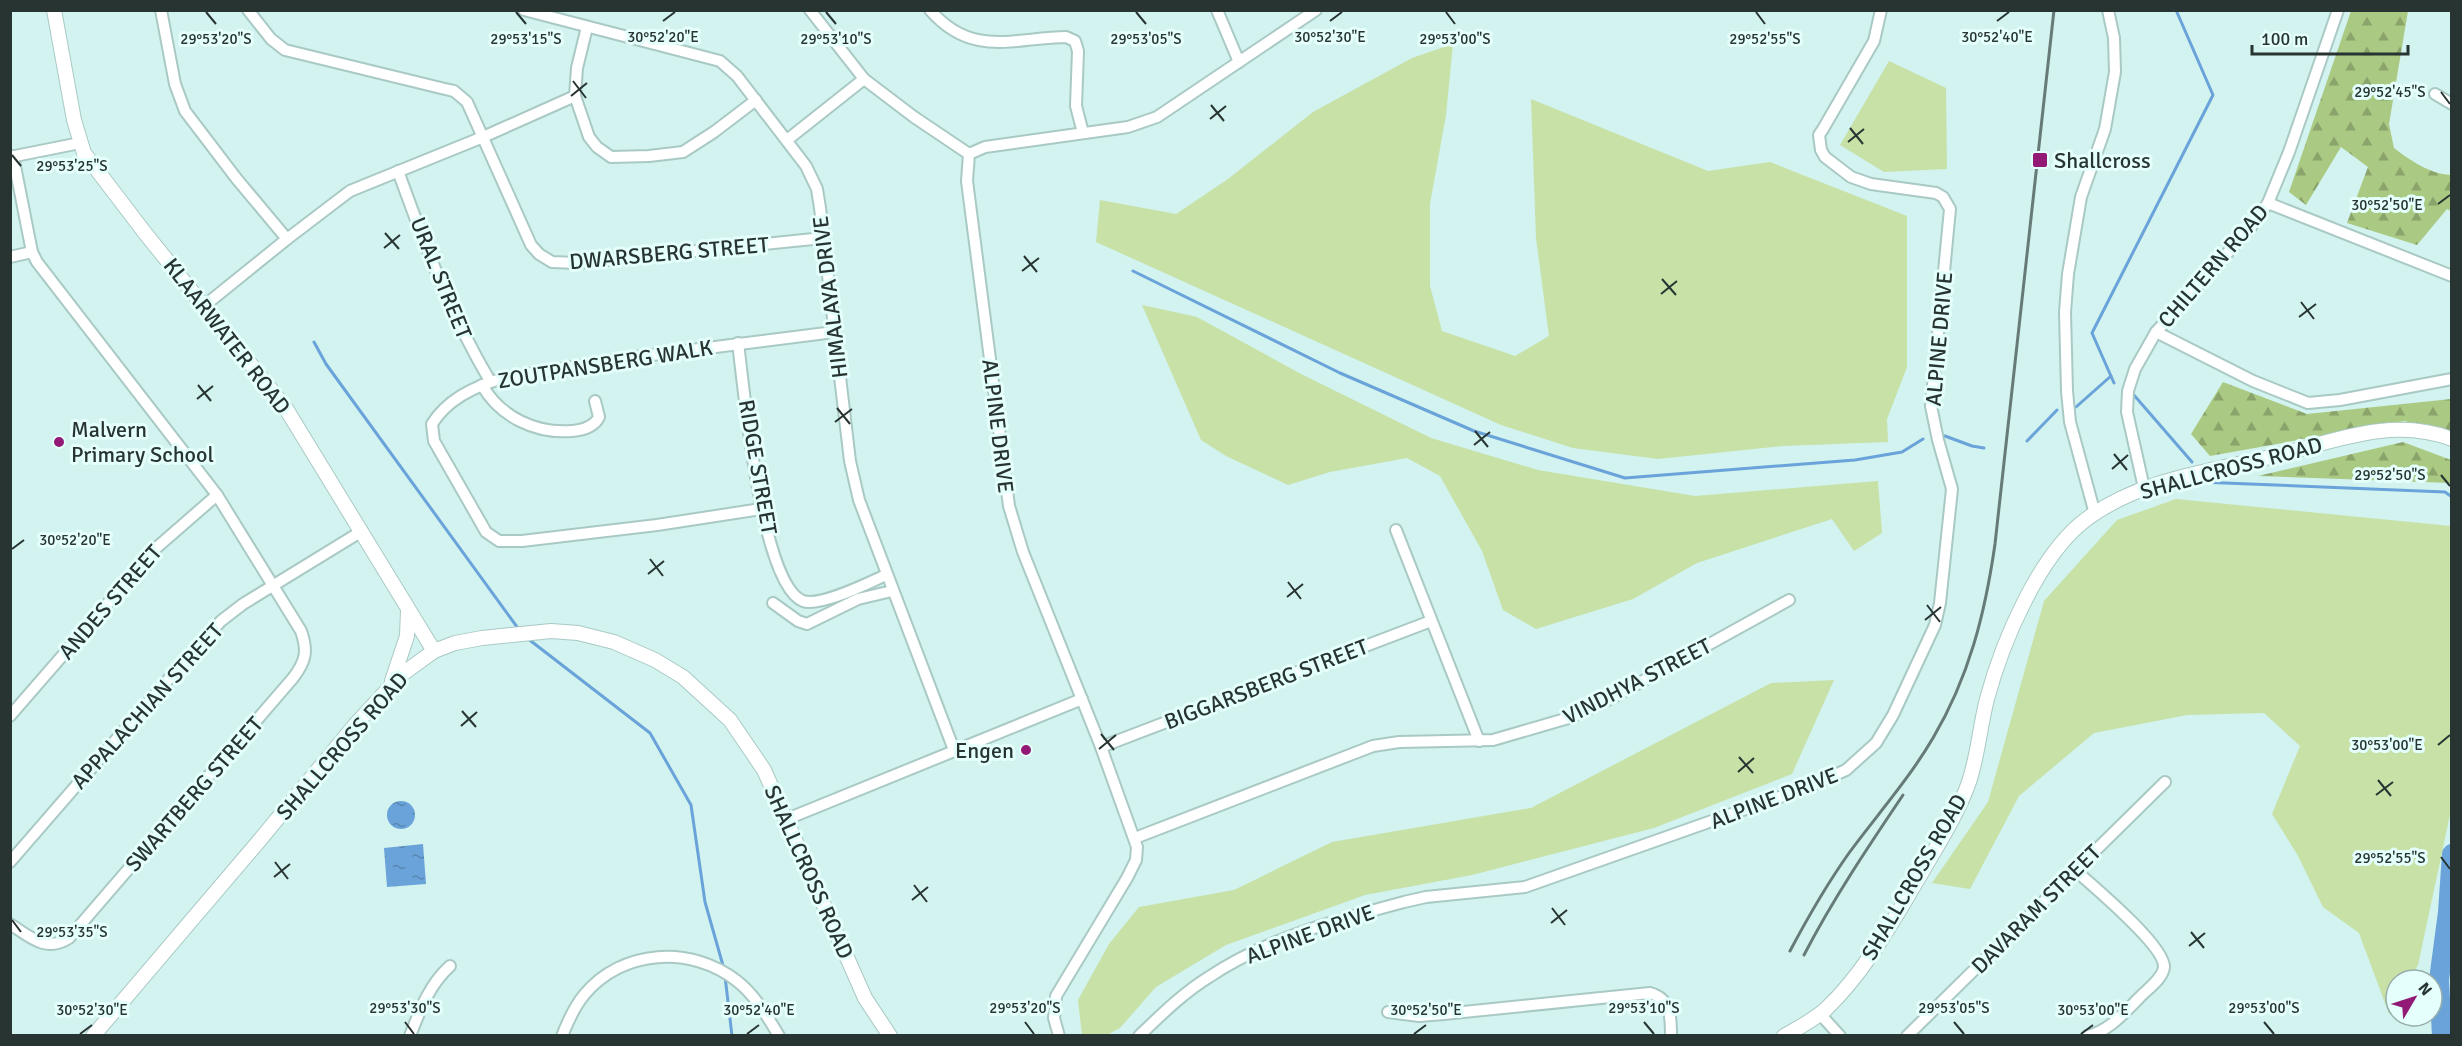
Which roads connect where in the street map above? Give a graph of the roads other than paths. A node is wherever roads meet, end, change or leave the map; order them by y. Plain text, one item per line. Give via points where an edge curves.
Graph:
1 (54, 10) edge
2 (161, 10) edge
3 (248, 10) edge
4 (524, 10) edge
5 (810, 10) edge
6 (1217, 10) edge
7 (1316, 10) edge
8 (1881, 10) edge
9 (2108, 10) edge
10 (2338, 10) edge
11 (933, 14) edge
12 (587, 27) junction
13 (1239, 62) junction
14 (864, 79) junction
15 (2435, 94) dead end
16 (575, 96) junction
17 (756, 100) junction
18 (2451, 104) edge
19 (1083, 133) junction
20 (483, 137) junction
21 (787, 140) junction
22 (80, 143) junction
23 (969, 154) junction
24 (12, 157) edge
25 (398, 171) junction
26 (2268, 203) junction
27 (823, 238) junction
28 (286, 239) junction
29 (32, 252) junction
30 (10, 257) edge
31 (2451, 276) edge
32 (204, 306) junction
33 (834, 332) junction
34 (2156, 332) junction
35 (738, 344) junction
36 (2451, 379) edge
37 (486, 383) junction
38 (595, 401) dead end
39 (2451, 440) edge
40 (2144, 488) junction
41 (216, 495) junction
42 (761, 509) junction
43 (2095, 514) junction
44 (1396, 530) dead end
45 (362, 531) junction
46 (886, 575) junction
47 (273, 585) junction
48 (892, 591) junction
49 (1789, 600) dead end
50 (773, 603) dead end
51 (408, 608) junction
52 (1431, 621) junction
53 (434, 651) junction
54 (390, 686) junction
55 (1082, 699) junction
56 (10, 716) edge
57 (1479, 741) junction
58 (1101, 747) junction
59 (954, 750) junction
60 (2165, 782) dead end
61 (787, 819) junction
62 (1135, 838) junction
63 (10, 862) edge
64 (2075, 870) junction
65 (10, 924) edge
66 (450, 966) dead end
67 (1388, 1012) dead end
68 (1820, 1014) junction
69 (93, 1035) edge
70 (410, 1035) edge
71 (562, 1035) edge
72 (779, 1035) edge
73 (890, 1035) edge
74 (1059, 1035) edge
75 (1139, 1035) edge
76 (1671, 1035) edge
77 (1784, 1035) edge
78 (1840, 1035) edge
79 (1907, 1035) edge
80 (2087, 1035) edge

1 - 22 street, KLAARWATER ROAD
2 - 28 street via 175,84 185,111
3 - 20 street, DWARSBERG STREET via 285,50 454,92 467,102
4 - 12 street, HIMALAYA DRIVE
5 - 14 street
6 - 13 street
7 - 13 street
8 - 75 street, ALPINE DRIVE via 1874,41 1819,142 1825,156 1851,177 1871,184 1936,193 1950,209 1931,406 1952,489 1935,625 1876,743 1846,770 1808,787 1535,884 1502,891 1426,897 1274,943 1209,976
9 - 43 street via 2115,72 2105,129 2081,196 2065,312 2070,422
10 - 26 street, CHILTERN ROAD
11 - 19 street via 981,42 1066,37 1075,41 1076,106
12 - 16 street
12 - 17 street, HIMALAYA DRIVE via 711,57 729,67
13 - 19 street via 1157,117
14 - 21 street
14 - 23 street
15 - 18 street
16 - 17 street via 593,142 604,154 619,158 683,152
16 - 20 street
17 - 21 street, HIMALAYA DRIVE
19 - 23 street via 985,147
20 - 25 street
20 - 27 street, DWARSBERG STREET via 527,238 539,254 552,262 577,263
21 - 27 street, HIMALAYA DRIVE via 813,177
22 - 24 street
22 - 32 street, KLAARWATER ROAD via 99,175
23 - 55 street, ALPINE DRIVE via 967,181 1009,506 1023,552
24 - 29 street
25 - 28 street via 350,191
25 - 37 street, URAL STREET via 448,304
26 - 31 street
26 - 34 street, CHILTERN ROAD
27 - 33 street, HIMALAYA DRIVE
28 - 32 street
29 - 30 street
29 - 41 street, SWARTBERG STREET
32 - 45 street, KLAARWATER ROAD via 285,407
33 - 35 street, ZOUTPANSBERG WALK
33 - 46 street, HIMALAYA DRIVE via 854,482
34 - 36 street via 2253,381 2308,402 2340,400
34 - 40 street, CHILTERN ROAD via 2134,369 2128,392 2130,431
35 - 37 street, ZOUTPANSBERG WALK via 531,372
35 - 42 street, RIDGE STREET
37 - 38 street, URAL STREET via 489,398 502,410 531,427 549,431 590,427 599,417
37 - 42 street, ZOUTPANSBERG WALK via 444,409 432,424 431,432 478,521 499,541 657,525
39 - 40 street, SHALLCROSS ROAD via 2414,429 2363,433
40 - 43 street, SHALLCROSS ROAD
41 - 47 street, SWARTBERG STREET
41 - 56 street, ANDES STREET via 155,549
42 - 46 street, RIDGE STREET via 785,585 798,598 811,603
43 - 68 street, SHALLCROSS ROAD via 2059,546 2032,587 2001,656 1988,696 1976,758 1957,810 1860,971
44 - 52 street
45 - 47 street, APPALACHIAN STREET
45 - 51 street, KLAARWATER ROAD
46 - 48 street, HIMALAYA DRIVE
47 - 63 street, APPALACHIAN STREET via 243,604 204,638
47 - 65 street, SWARTBERG STREET via 305,642 303,665 293,678 69,938 52,945 40,943
48 - 50 street via 858,599 807,624
48 - 59 street, HIMALAYA DRIVE
49 - 57 street, VINDHYA STREET via 1591,709 1507,738
51 - 53 street, KLAARWATER ROAD
51 - 54 street via 407,636
52 - 57 street
52 - 58 street, BIGGARSBERG STREET
53 - 54 street, SHALLCROSS ROAD
53 - 61 street, SHALLCROSS ROAD via 482,638 551,632 578,633 629,647 683,677 730,720 764,770
54 - 69 street, SHALLCROSS ROAD
55 - 58 street, ALPINE DRIVE
55 - 59 street
57 - 62 street, VINDHYA STREET via 1373,746
58 - 62 street, ALPINE DRIVE
59 - 61 street
60 - 64 street, DAVARAM STREET
61 - 73 street, SHALLCROSS ROAD via 865,998
62 - 74 street, ALPINE DRIVE via 1136,860 1056,996 1054,1018
64 - 79 street, DAVARAM STREET
64 - 80 street via 2150,939 2164,966 2159,978 2120,1016 2097,1034
66 - 70 street via 426,997
67 - 76 street via 1419,1016 1650,993 1659,995 1668,1007
68 - 77 street, SHALLCROSS ROAD
68 - 78 street
71 - 72 street via 579,1001 608,973 643,959 675,957 708,964 738,982

